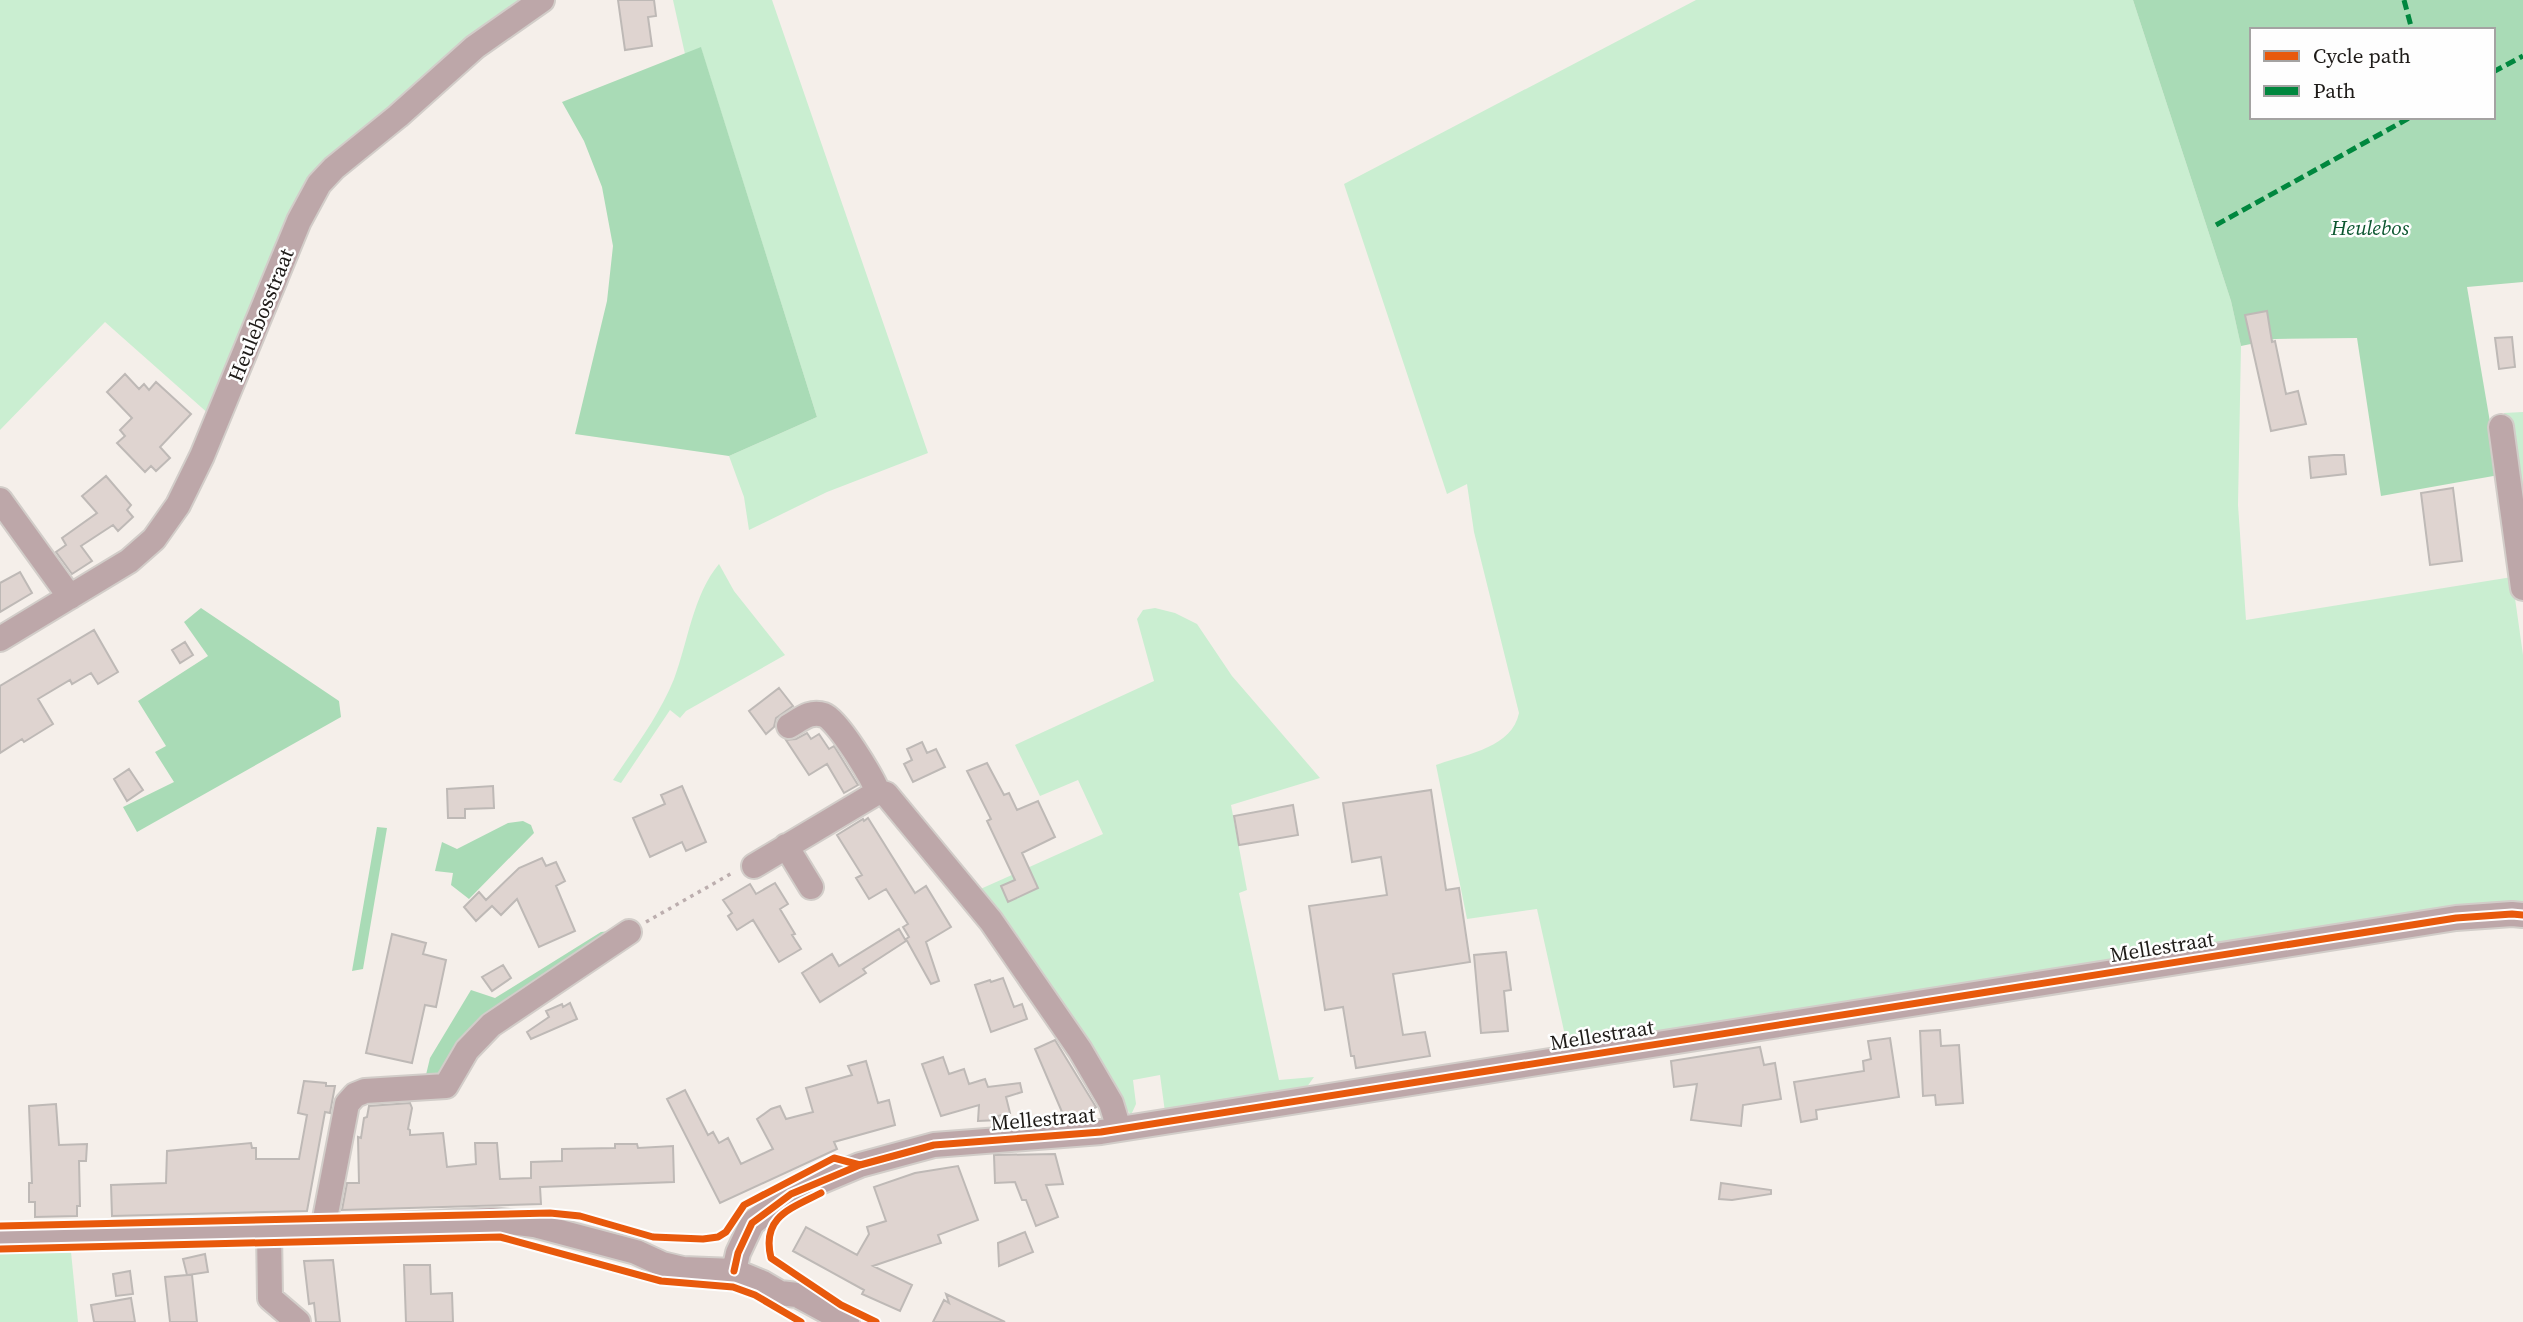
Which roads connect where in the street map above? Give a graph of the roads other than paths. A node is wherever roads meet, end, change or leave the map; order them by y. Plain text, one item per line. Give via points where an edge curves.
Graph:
1 (542, 0) edge
2 (2501, 427) dead end
3 (0, 500) edge
4 (2523, 588) edge
5 (71, 597) junction
6 (0, 639) edge
7 (789, 726) dead end
8 (878, 792) junction
9 (786, 846) junction
10 (754, 866) road end
11 (811, 887) dead end
12 (2523, 915) edge
13 (629, 932) road end
14 (1119, 1129) junction
15 (323, 1229) junction
16 (269, 1230) junction
17 (0, 1237) edge
18 (736, 1262) junction
19 (298, 1322) edge
20 (847, 1322) edge

1 - 5 street, Heulebosstraat via 475,47 319,184 178,505 154,539 129,561
2 - 4 street
3 - 5 street
5 - 6 street, Heulebosstraat
7 - 8 street, Mellestraat via 810,714 825,715 872,776
8 - 9 street
8 - 14 street, Mellestraat via 886,794 991,921 1080,1050 1111,1103
9 - 10 street
9 - 11 street
12 - 14 street, Mellestraat via 2429,923
13 - 15 street via 491,1025 467,1050 446,1086 355,1095 347,1104
14 - 18 street, Mellestraat via 934,1145 860,1166 791,1194 752,1223
15 - 16 street
15 - 18 street via 492,1220 534,1225 636,1252
16 - 17 street
16 - 19 street via 270,1298
18 - 20 street via 786,1280 797,1295

